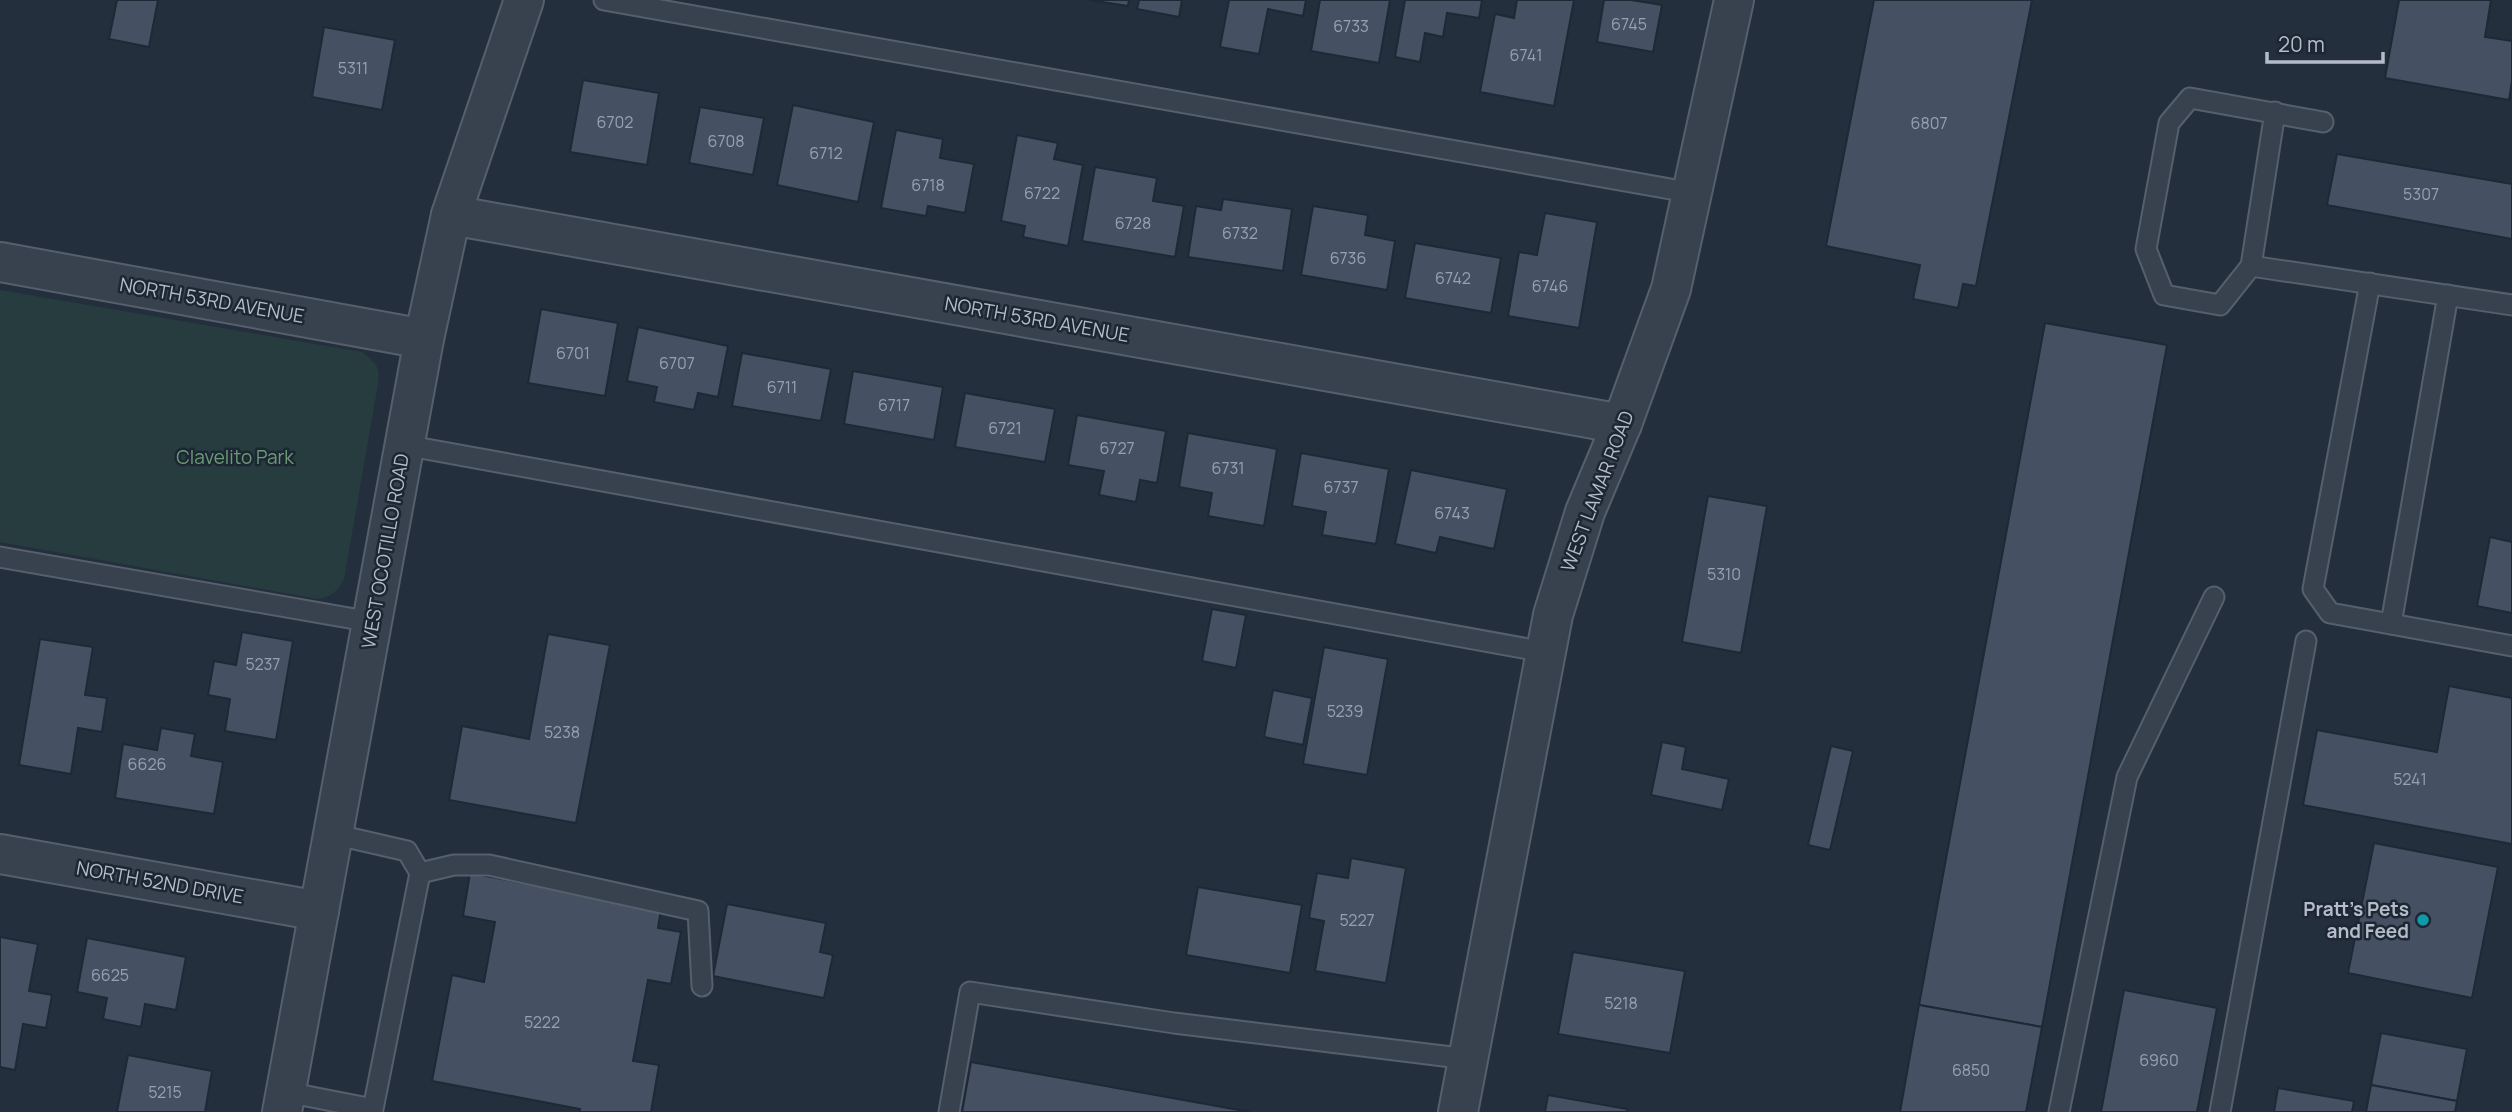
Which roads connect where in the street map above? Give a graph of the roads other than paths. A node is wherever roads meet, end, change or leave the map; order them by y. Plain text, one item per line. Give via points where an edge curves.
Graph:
1 (524, 0) edge
2 (604, 0) edge
3 (1734, 0) edge
4 (2275, 112) junction
5 (2323, 122) dead end
6 (1693, 194) junction
7 (451, 215) junction
8 (0, 262) edge
9 (2251, 266) junction
10 (2370, 284) junction
11 (2448, 295) junction
12 (2512, 305) edge
13 (424, 339) junction
14 (1622, 424) junction
15 (404, 445) junction
16 (0, 557) edge
17 (2214, 597) dead end
18 (372, 622) junction
19 (2391, 624) junction
20 (2306, 641) dead end
21 (2512, 646) edge
22 (1545, 652) junction
23 (333, 835) junction
24 (0, 854) edge
25 (420, 873) junction
26 (319, 911) junction
27 (702, 986) dead end
28 (1468, 1059) junction
29 (284, 1102) edge
30 (949, 1112) edge
31 (1458, 1112) edge
32 (2059, 1112) edge
33 (2220, 1112) edge

1 - 7 street, WEST OCOTILLO ROAD
2 - 6 lane
3 - 6 street, WEST LAMAR ROAD
4 - 5 lane
4 - 9 lane
4 - 9 lane via 2190,98 2169,123 2146,249 2164,295 2220,306
6 - 14 street, WEST LAMAR ROAD via 1671,289
7 - 13 street, WEST OCOTILLO ROAD
7 - 14 street, NORTH 53RD AVENUE
8 - 13 street, NORTH 53RD AVENUE
9 - 10 lane
10 - 11 lane
10 - 19 lane via 2313,589 2330,613
11 - 12 lane
11 - 19 lane
13 - 15 street, WEST OCOTILLO ROAD
14 - 22 street, WEST LAMAR ROAD via 1584,512
15 - 18 street, WEST OCOTILLO ROAD
15 - 22 lane
16 - 18 lane
17 - 32 lane via 2127,777
18 - 23 street, WEST OCOTILLO ROAD
19 - 21 lane
20 - 33 lane
22 - 28 street, WEST LAMAR ROAD
23 - 25 lane via 407,851
23 - 26 street, WEST OCOTILLO ROAD
24 - 26 street, NORTH 52ND DRIVE
25 - 27 lane via 454,864 489,865 698,911
25 - 29 lane via 373,1109
26 - 29 street, WEST OCOTILLO ROAD
28 - 30 lane via 1174,1023 970,992
28 - 31 street, WEST LAMAR ROAD

